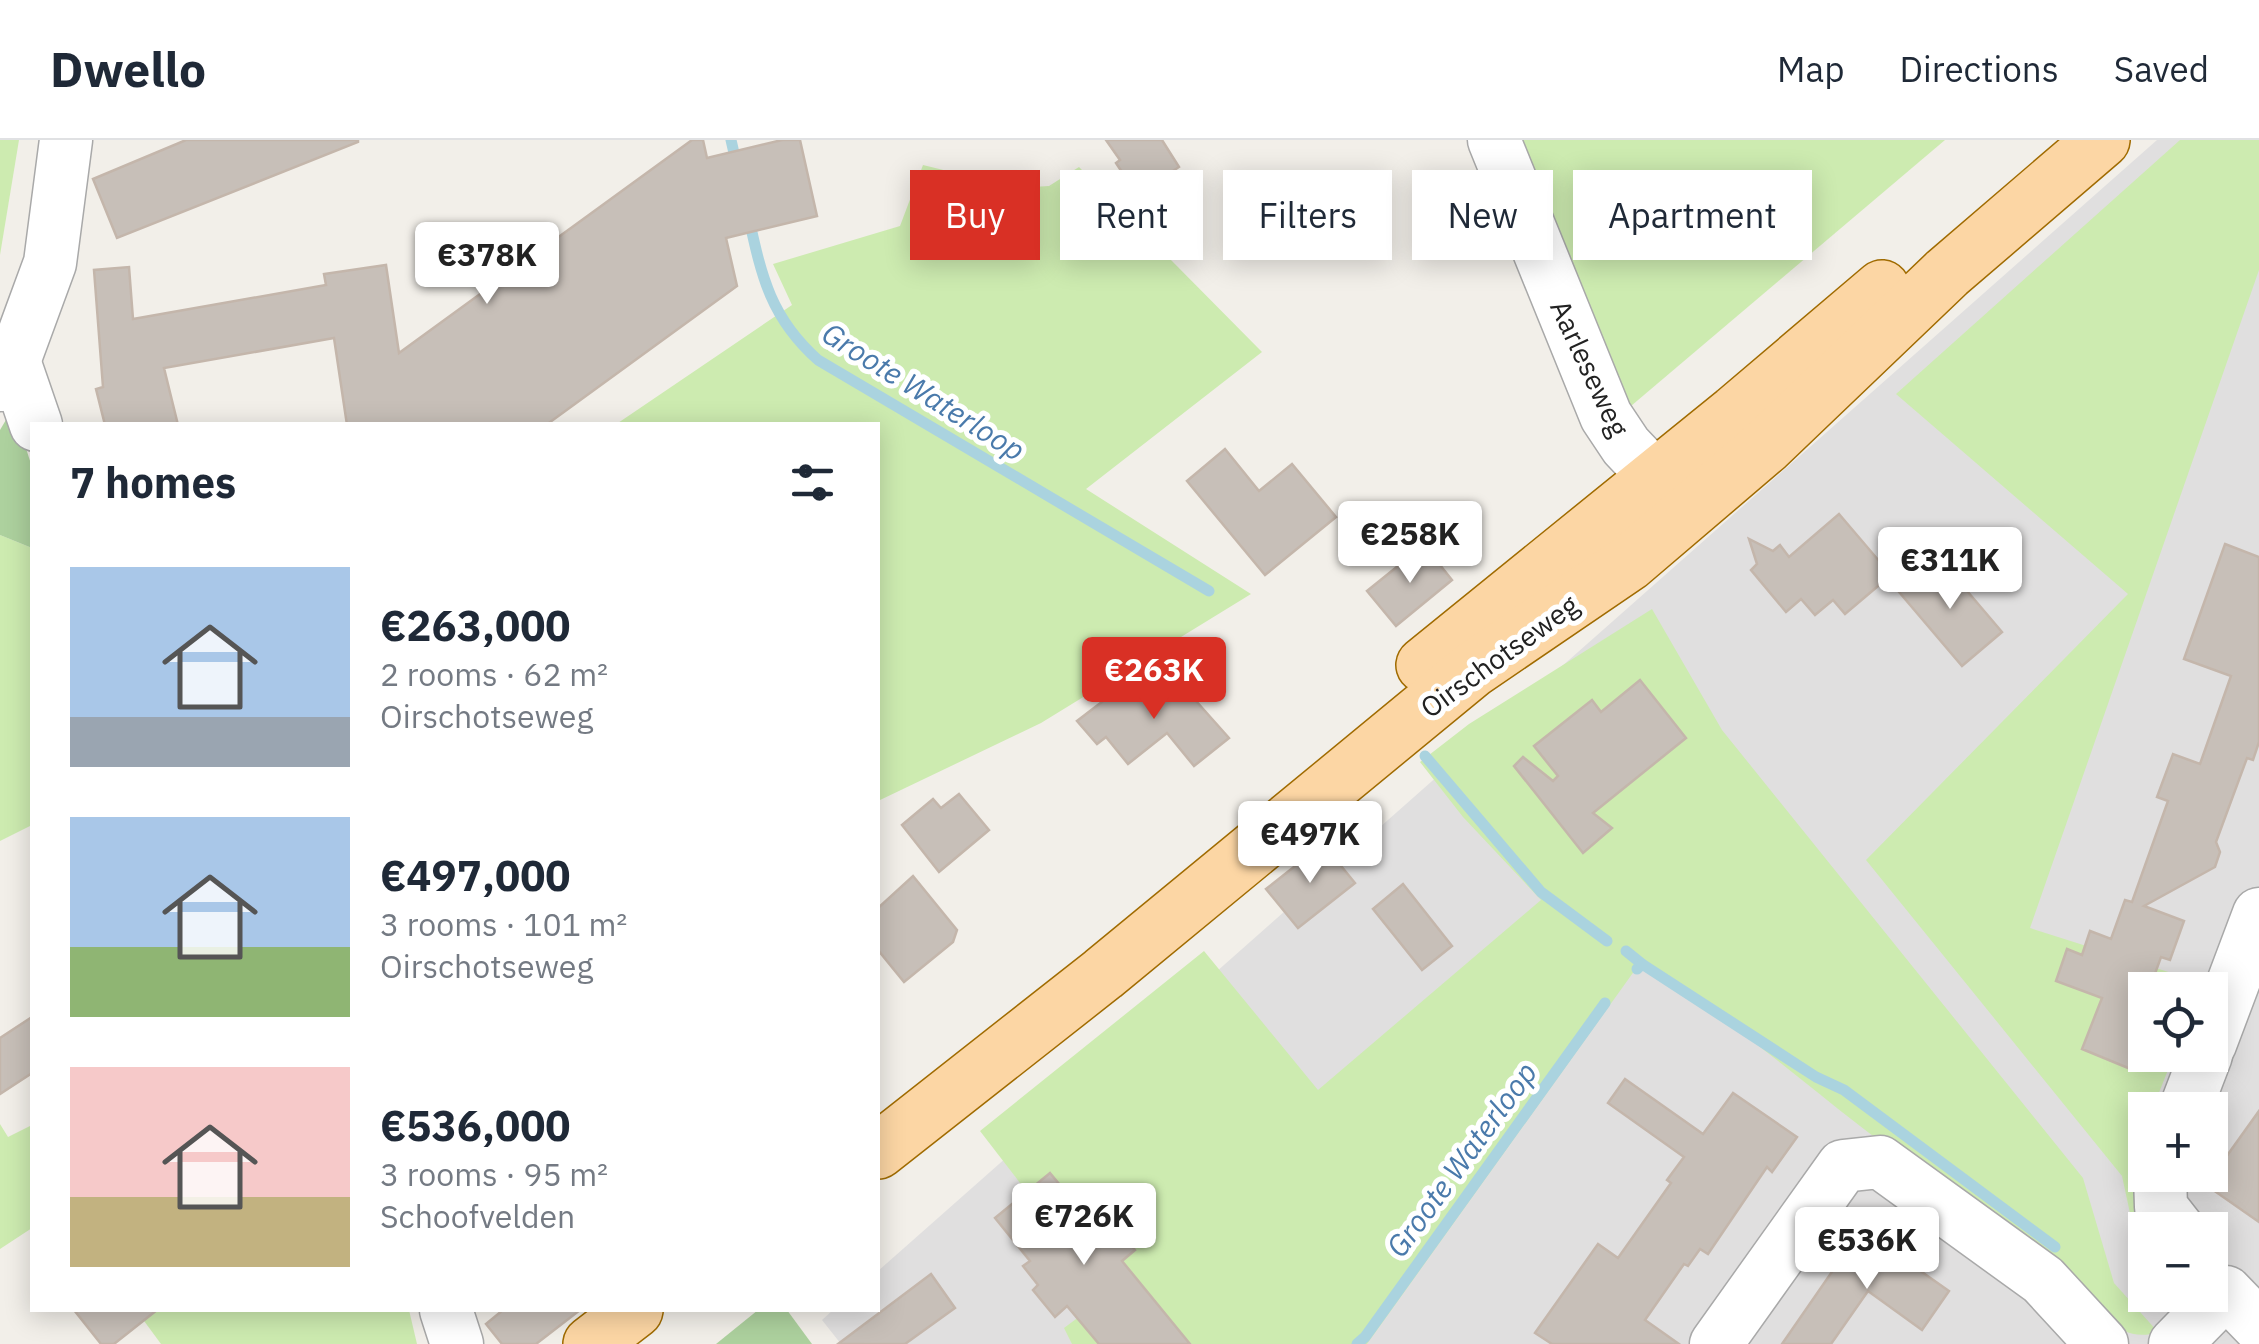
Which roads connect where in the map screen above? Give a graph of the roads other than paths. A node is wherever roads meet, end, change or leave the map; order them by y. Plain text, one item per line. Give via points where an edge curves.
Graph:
1 (66, 140) edge
2 (1494, 140) edge
3 (2056, 140) edge
4 (2102, 140) edge
5 (7, 373) edge
6 (34, 422) edge
7 (1672, 494) junction
8 (2259, 914) edge
9 (2228, 996) edge
10 (880, 1113) edge
11 (880, 1149) edge
12 (2232, 1296) edge
13 (447, 1312) edge
14 (632, 1312) edge
15 (672, 1312) edge
16 (457, 1344) edge
17 (590, 1344) edge
18 (632, 1344) edge
19 (1716, 1344) edge
20 (2102, 1344) edge
21 (2174, 1344) edge

1 - 5 street via 50,262
2 - 7 street, Aarleseweg via 1606,416
3 - 7 main road, Oirschotseweg via 1735,412
4 - 7 main road, Oirschotseweg via 1947,273 1765,447
5 - 6 street
7 - 10 main road, Oirschotseweg
7 - 11 main road, Oirschotseweg via 1630,563 1472,670
8 - 9 street
12 - 21 street
13 - 16 street
14 - 17 main road
15 - 18 main road
19 - 20 street via 1842,1166 1880,1162 2043,1280

